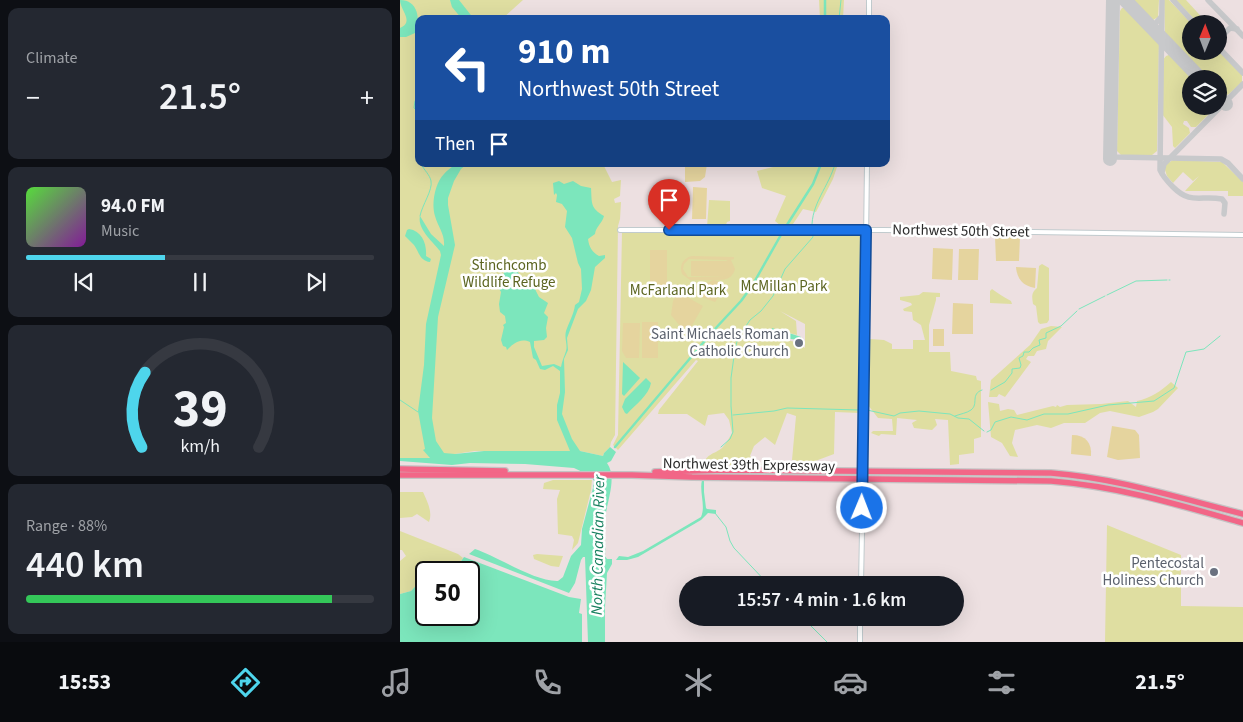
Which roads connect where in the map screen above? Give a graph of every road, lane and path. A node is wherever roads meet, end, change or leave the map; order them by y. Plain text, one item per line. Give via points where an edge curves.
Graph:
1 (869, 0) edge
2 (869, 15) edge
3 (867, 167) edge
4 (620, 230) dead end
5 (866, 230) junction
6 (1243, 235) edge
7 (400, 469) edge
8 (863, 471) junction
9 (536, 473) junction
10 (1052, 473) junction
11 (616, 474) junction
12 (400, 475) edge
13 (863, 479) junction
14 (1052, 481) junction
15 (1193, 501) junction
16 (1191, 508) junction
17 (1219, 508) junction
18 (1243, 514) edge
19 (1216, 515) junction
20 (1243, 523) edge
21 (861, 576) edge
22 (860, 626) edge
23 (860, 642) edge

1 - 2 street
3 - 5 street
4 - 5 street, Northwest 50th Street
5 - 6 street, Northwest 50th Street
5 - 8 street
7 - 9 highway, Northwest 39th Expressway
8 - 10 highway, Northwest 39th Expressway
8 - 11 highway, Northwest 39th Expressway via 716,470
8 - 13 street
9 - 11 highway, Northwest 39th Expressway
9 - 12 highway, Northwest 39th Expressway
10 - 14 highway
10 - 15 highway, Northwest 39th Expressway via 1105,479
11 - 13 highway, Northwest 39th Expressway
13 - 14 highway, Northwest 39th Expressway
13 - 21 street
14 - 16 highway, Northwest 39th Expressway via 1123,491
15 - 16 highway
15 - 17 highway, Northwest 39th Expressway
16 - 19 highway, Northwest 39th Expressway
17 - 18 highway, Northwest 39th Expressway
17 - 19 highway
19 - 20 highway, Northwest 39th Expressway
22 - 23 street

